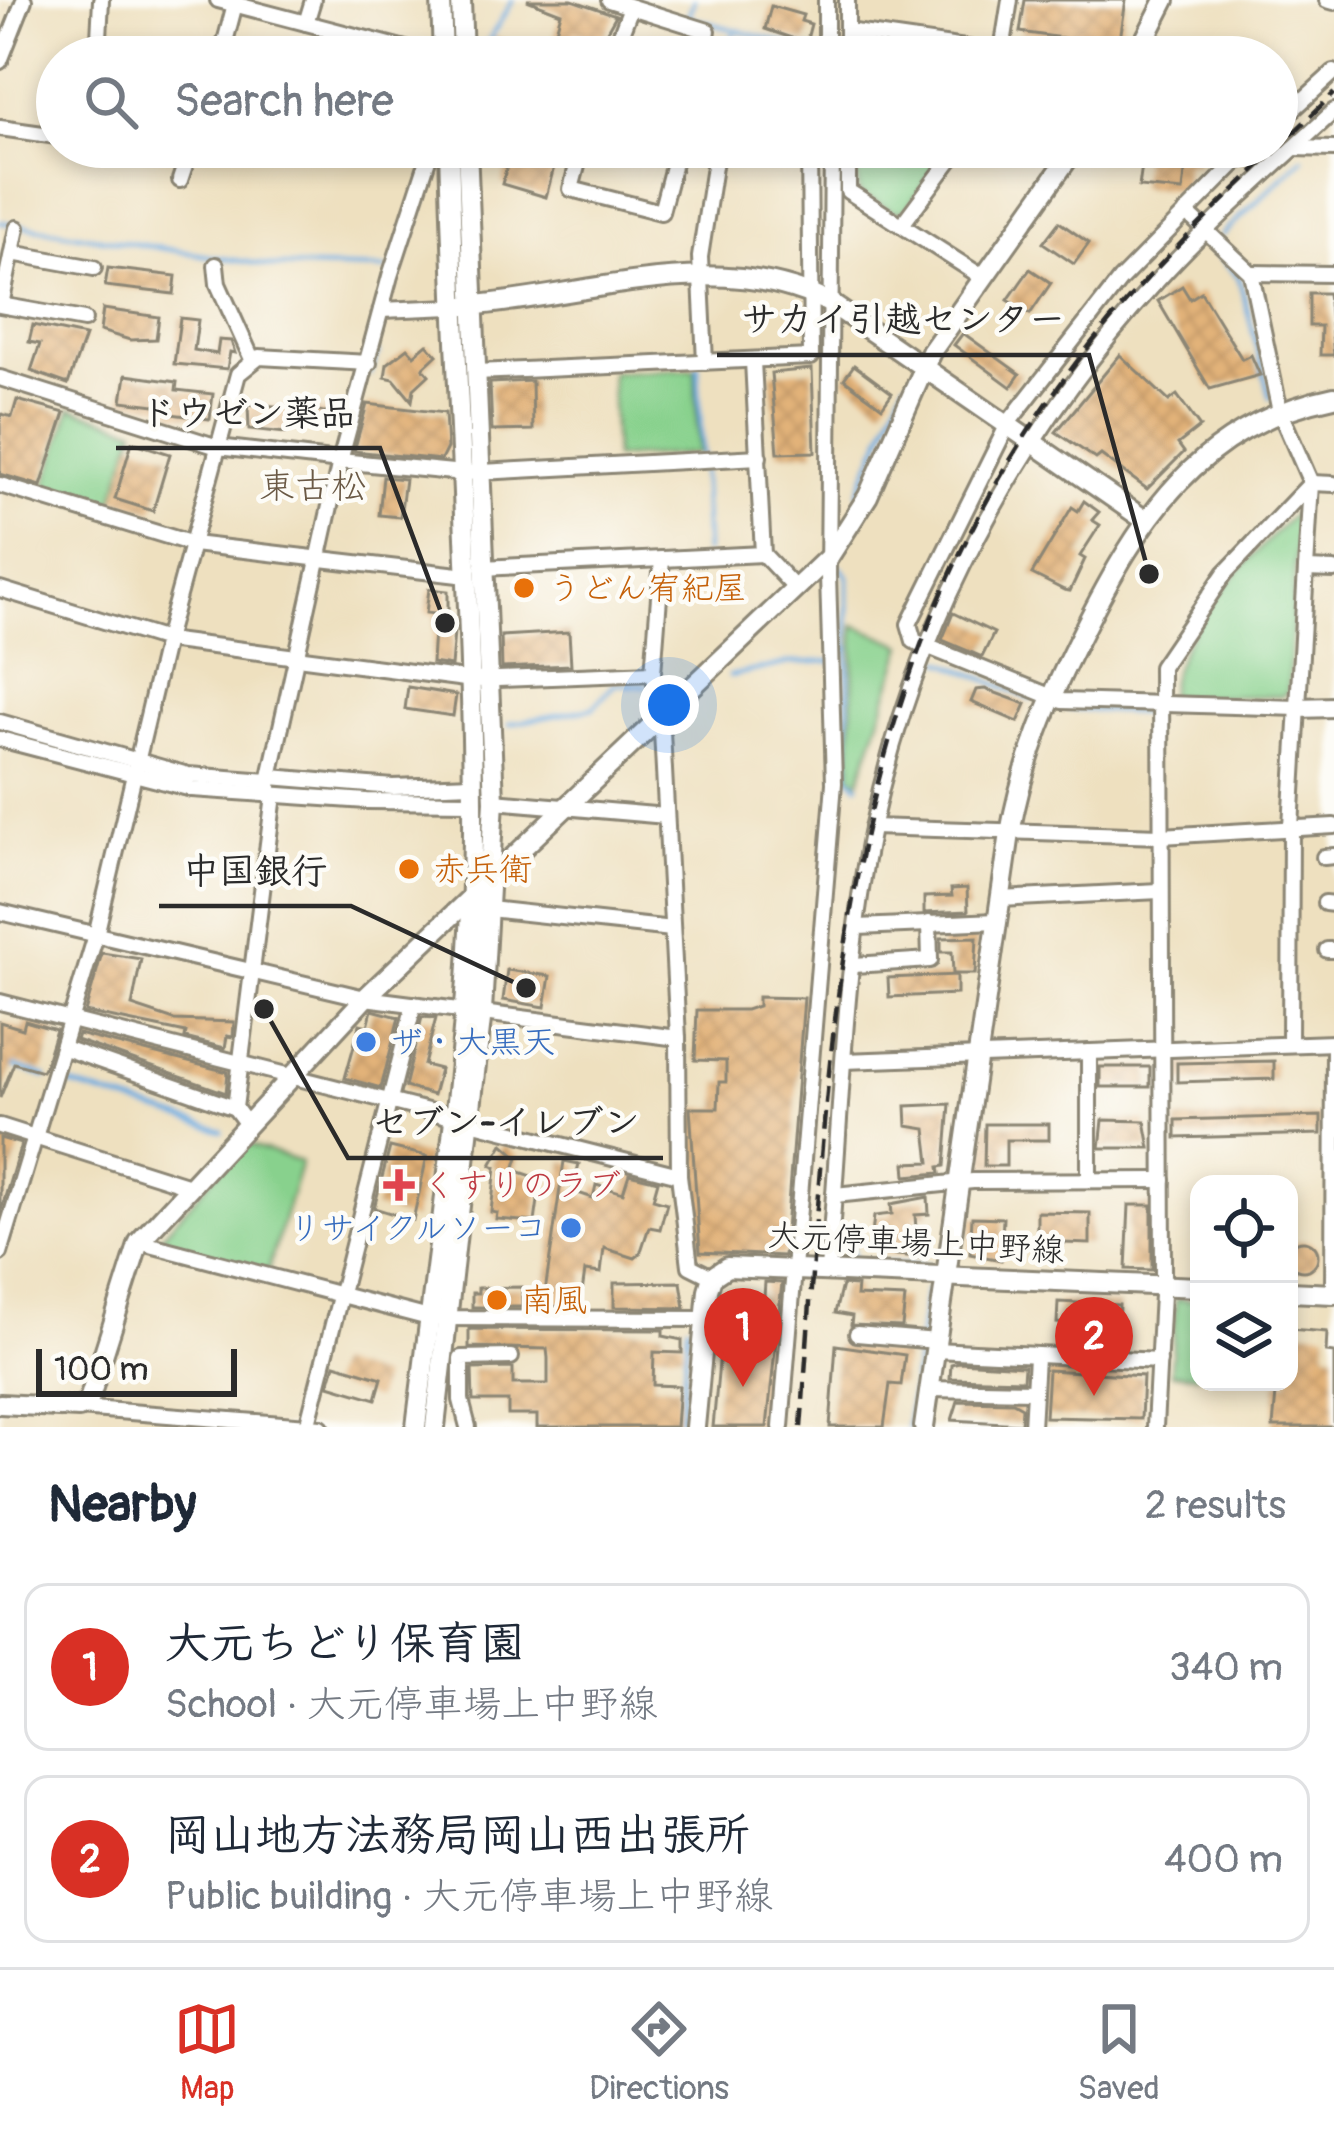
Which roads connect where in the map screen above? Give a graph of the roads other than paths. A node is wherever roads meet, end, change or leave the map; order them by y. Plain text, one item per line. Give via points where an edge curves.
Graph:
1 (24, 0) edge
2 (101, 0) edge
3 (218, 0) edge
4 (313, 0) edge
5 (441, 0) edge
6 (461, 0) edge
7 (608, 0) edge
8 (826, 0) edge
9 (847, 0) edge
10 (1010, 0) edge
11 (1165, 0) edge
12 (235, 4) junction
13 (632, 7) junction
14 (307, 23) junction
15 (847, 31) junction
16 (99, 36) edge
17 (227, 36) edge
18 (357, 36) edge
19 (440, 36) edge
20 (462, 36) edge
21 (620, 36) edge
22 (707, 36) edge
23 (826, 36) edge
24 (847, 36) edge
25 (879, 36) edge
26 (1005, 36) edge
27 (1147, 36) edge
28 (0, 61) edge
29 (1334, 72) edge
30 (1298, 105) edge
31 (1334, 111) edge
32 (0, 128) edge
33 (36, 133) edge
34 (1298, 144) edge
35 (1298, 148) edge
36 (1334, 149) edge
37 (184, 168) edge
38 (425, 168) edge
39 (450, 168) edge
40 (468, 168) edge
41 (576, 168) edge
42 (673, 168) edge
43 (714, 168) edge
44 (809, 168) edge
45 (832, 168) edge
46 (848, 168) edge
47 (944, 168) edge
48 (1060, 168) edge
49 (1226, 168) edge
50 (1273, 168) edge
51 (180, 179) dead end
52 (1186, 212) junction
53 (902, 223) junction
54 (17, 228) dead end
55 (1206, 231) junction
56 (12, 253) junction
57 (215, 265) dead end
58 (94, 268) dead end
59 (1251, 273) junction
60 (1334, 274) edge
61 (979, 275) junction
62 (700, 276) junction
63 (812, 294) junction
64 (1, 305) edge
65 (833, 305) junction
66 (475, 306) junction
67 (453, 307) junction
68 (381, 310) junction
69 (84, 320) dead end
70 (252, 359) junction
71 (753, 361) junction
72 (700, 362) junction
73 (369, 363) junction
74 (923, 365) junction
75 (476, 372) junction
76 (0, 378) edge
77 (1334, 397) edge
78 (1280, 412) junction
79 (1009, 422) junction
80 (1034, 440) junction
81 (218, 447) junction
82 (759, 457) junction
83 (340, 461) junction
84 (472, 472) junction
85 (1311, 483) junction
86 (0, 484) edge
87 (1334, 484) edge
88 (1145, 520) junction
89 (193, 544) junction
90 (763, 554) junction
91 (829, 557) junction
92 (318, 559) junction
93 (662, 559) junction
94 (1306, 569) junction
95 (1334, 570) edge
96 (475, 572) junction
97 (0, 589) edge
98 (796, 589) junction
99 (166, 640) junction
100 (926, 646) junction
101 (297, 658) junction
102 (653, 673) junction
103 (480, 680) junction
104 (1050, 698) junction
105 (1159, 707) junction
106 (1334, 707) edge
107 (1298, 708) junction
108 (662, 712) junction
109 (0, 722) edge
110 (0, 739) edge
111 (135, 767) junction
112 (272, 784) junction
113 (480, 796) junction
114 (565, 803) junction
115 (666, 816) junction
116 (1291, 826) junction
117 (1334, 826) edge
118 (872, 827) junction
119 (1010, 832) junction
120 (1161, 836) junction
121 (491, 875) junction
122 (1160, 891) junction
123 (1000, 898) junction
124 (477, 903) junction
125 (0, 912) edge
126 (998, 921) junction
127 (929, 923) junction
128 (858, 928) junction
129 (672, 929) junction
130 (96, 935) junction
131 (854, 965) junction
132 (252, 972) junction
133 (365, 998) junction
134 (0, 1002) edge
135 (414, 1004) junction
136 (462, 1010) junction
137 (482, 1011) junction
138 (73, 1021) junction
139 (678, 1038) junction
140 (1290, 1043) junction
141 (1334, 1043) edge
142 (64, 1048) junction
143 (1162, 1048) junction
144 (1089, 1052) junction
145 (977, 1054) junction
146 (844, 1060) junction
147 (241, 1064) junction
148 (288, 1078) junction
149 (389, 1101) junction
150 (241, 1116) junction
151 (460, 1119) junction
152 (0, 1126) edge
153 (36, 1137) junction
154 (1334, 1168) edge
155 (679, 1175) junction
156 (1090, 1179) junction
157 (1162, 1180) junction
158 (960, 1184) junction
159 (189, 1186) junction
160 (835, 1195) junction
161 (8, 1202) edge
162 (139, 1242) junction
163 (0, 1253) edge
164 (794, 1267) junction
165 (828, 1268) junction
166 (944, 1275) junction
167 (712, 1277) junction
168 (1162, 1285) junction
169 (1190, 1287) edge
170 (1298, 1292) edge
171 (1334, 1294) edge
172 (337, 1295) junction
173 (437, 1319) junction
174 (694, 1319) junction
175 (857, 1334) dead end
176 (927, 1342) junction
177 (511, 1357) dead end
178 (1036, 1357) junction
179 (1159, 1361) junction
180 (929, 1389) junction
181 (1034, 1391) junction
182 (0, 1404) edge
183 (72, 1414) edge
184 (150, 1422) edge
185 (312, 1426) edge
186 (416, 1427) edge
187 (435, 1427) edge
188 (468, 1427) edge
189 (695, 1427) edge
190 (782, 1427) edge
191 (924, 1427) edge
192 (1032, 1427) edge
193 (1155, 1427) edge

1 - 28 street
2 - 16 street
3 - 12 street
4 - 14 street
5 - 19 street
6 - 20 street
7 - 13 street
8 - 23 street
9 - 15 street
10 - 26 street
11 - 27 street
12 - 14 street
12 - 17 street
13 - 21 street
13 - 22 street
14 - 18 street
15 - 24 street
15 - 25 street
29 - 30 street
31 - 34 street
32 - 33 street
35 - 36 street
37 - 51 street
38 - 68 street
39 - 67 street
40 - 66 street
41 - 42 street via 571,189 661,212
43 - 62 street
44 - 63 street
45 - 65 street
46 - 53 street via 848,191
47 - 53 street
48 - 61 street
49 - 52 street
50 - 55 street
52 - 55 street
52 - 79 street via 1120,280
53 - 61 street
54 - 56 street
55 - 59 street
55 - 80 street via 1114,331
56 - 58 street
56 - 64 street
57 - 70 street
59 - 60 street
59 - 78 street
61 - 74 street
62 - 63 street via 762,279
62 - 66 street
62 - 72 street
63 - 65 street
63 - 71 street via 811,357
64 - 69 street
65 - 74 street
65 - 91 street
66 - 67 street
66 - 75 street
67 - 68 street
67 - 84 street
68 - 73 street
70 - 73 street
70 - 81 street via 238,374
71 - 72 street
71 - 82 street
72 - 75 street
73 - 83 street
74 - 79 street
74 - 91 street via 868,496
75 - 84 street
76 - 81 street
77 - 78 street
78 - 85 street
78 - 88 street via 1214,450
79 - 80 street
79 - 100 street via 909,624 914,641
80 - 88 street
80 - 100 street
81 - 83 street
81 - 89 street
82 - 84 street
82 - 90 street
83 - 84 street
83 - 92 street
84 - 96 street
85 - 87 street
85 - 94 street
85 - 105 street via 1225,573 1161,667
86 - 89 street
88 - 104 street
89 - 92 street
89 - 99 street
90 - 93 street
90 - 98 street
91 - 98 street
91 - 164 street via 829,880
92 - 96 street
92 - 101 street
93 - 96 street
93 - 102 street
94 - 95 street
94 - 107 street
96 - 103 street
97 - 99 street
98 - 108 street
99 - 101 street
99 - 111 street
100 - 104 street
100 - 118 street
101 - 103 street
101 - 112 street
102 - 103 street
102 - 108 street
103 - 113 street
104 - 105 street
104 - 119 street
105 - 107 street
105 - 120 street
106 - 107 street
107 - 116 street
108 - 114 street
108 - 115 street
109 - 111 street
110 - 111 street
111 - 112 street
111 - 130 street
112 - 113 street
112 - 132 street
113 - 114 street
113 - 121 street
113 - 124 street
114 - 115 street
114 - 121 street
115 - 129 street
116 - 117 street
116 - 120 street
116 - 140 street
118 - 119 street
118 - 128 street
119 - 120 street
119 - 123 street
120 - 122 street
121 - 124 street
122 - 123 street
122 - 143 street
123 - 126 street
124 - 129 street
124 - 133 street
124 - 136 street
124 - 137 street
125 - 130 street
126 - 127 street
126 - 145 street
127 - 128 street
127 - 131 street via 930,960
128 - 131 street
129 - 139 street
130 - 132 street
130 - 138 street
131 - 146 street
132 - 133 street
132 - 147 street
133 - 135 street
133 - 148 street
134 - 138 street
135 - 136 street
135 - 149 street
136 - 137 street
136 - 151 street
137 - 139 street
137 - 151 street
138 - 142 street
138 - 147 street
139 - 155 street
140 - 141 street
140 - 143 street
141 - 154 street
142 - 150 street
142 - 153 street
143 - 144 street
143 - 157 street
144 - 145 street
144 - 156 street
145 - 146 street
145 - 158 street
146 - 160 street
147 - 148 street
147 - 150 street
148 - 149 street
148 - 150 street
149 - 151 street
149 - 172 street
150 - 159 street
151 - 155 street
151 - 173 street
152 - 153 street
153 - 159 street
153 - 161 street
154 - 171 street
155 - 167 street via 685,1253 690,1266
156 - 157 street
156 - 158 street
157 - 168 street
158 - 160 street
158 - 166 street
159 - 162 street
160 - 165 street
161 - 163 street
162 - 172 street
162 - 183 street via 94,1390
164 - 165 street, 大元停車場上中野線
164 - 167 street, 大元停車場上中野線 via 735,1265
164 - 190 street
165 - 166 street, 大元停車場上中野線
166 - 168 street, 大元停車場上中野線
166 - 176 street
167 - 174 street
168 - 169 street, 大元停車場上中野線
168 - 179 street
170 - 171 street
172 - 173 street
172 - 185 street
173 - 174 street
173 - 186 street
173 - 187 street
174 - 189 street
175 - 176 street
176 - 178 street
176 - 180 street
177 - 188 street via 461,1358
178 - 179 street
178 - 181 street
179 - 193 street
180 - 181 street
180 - 191 street
181 - 192 street
182 - 183 street
183 - 184 street
184 - 185 street

